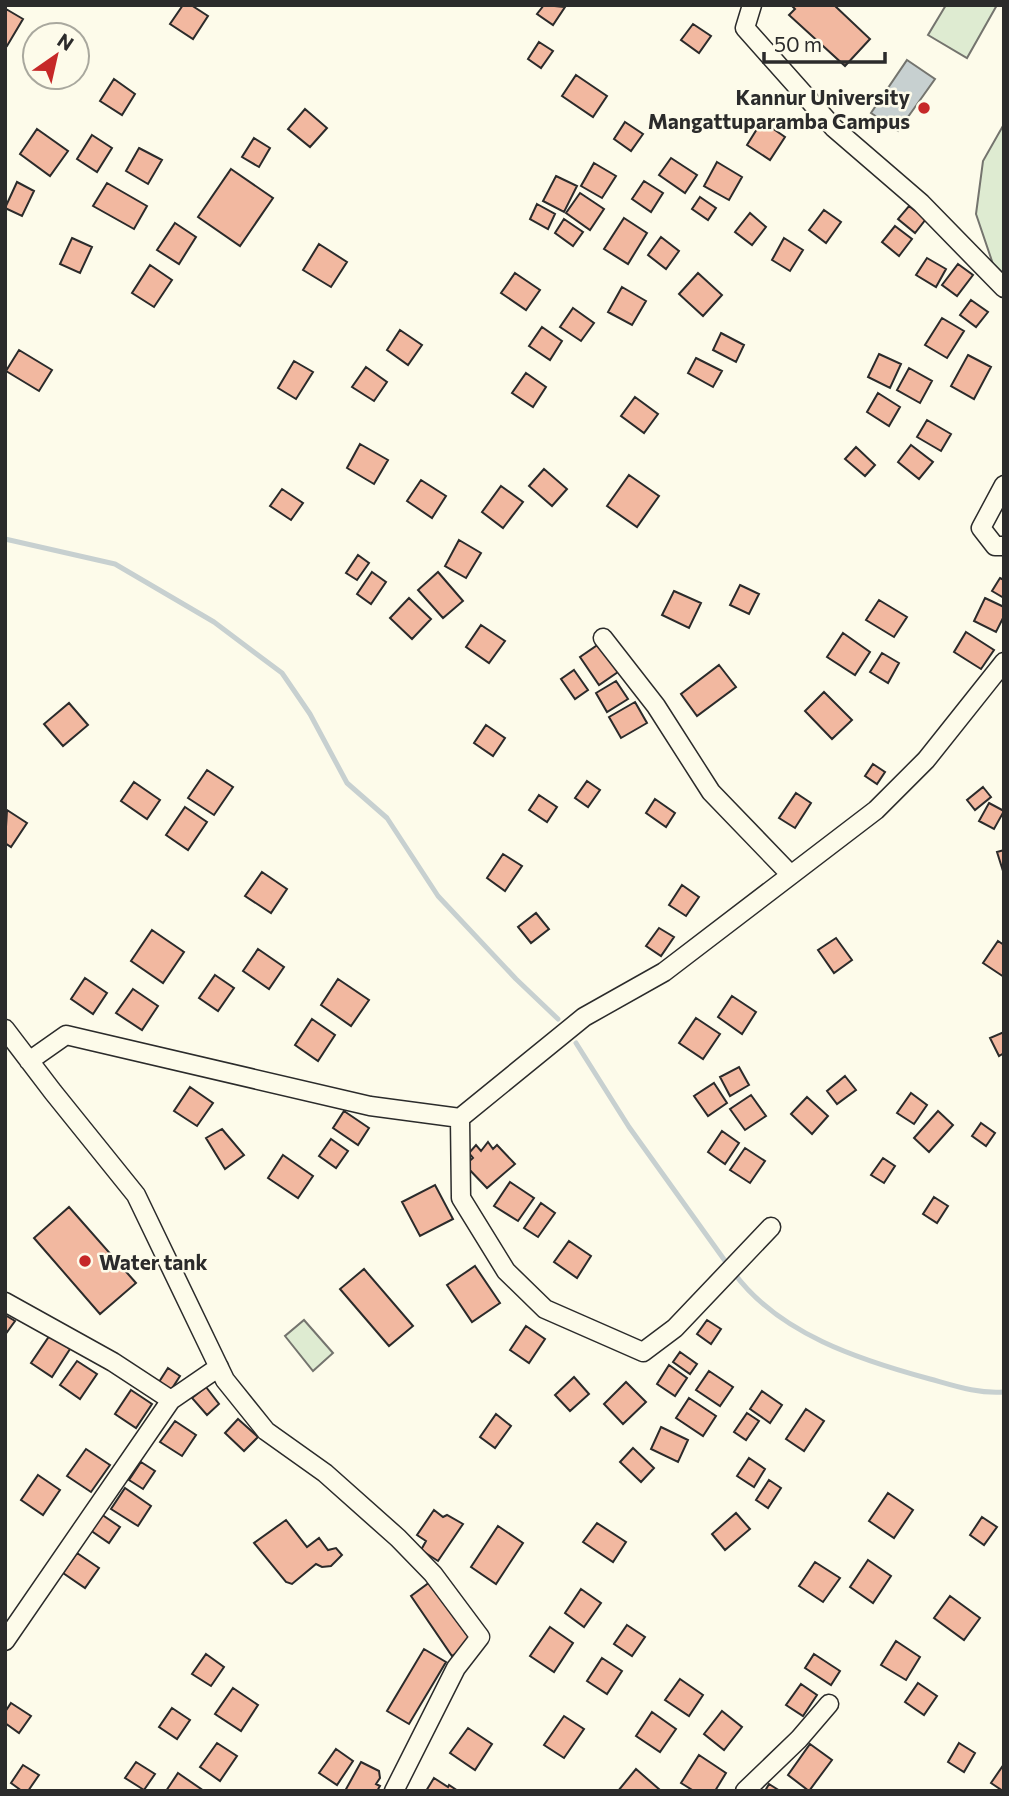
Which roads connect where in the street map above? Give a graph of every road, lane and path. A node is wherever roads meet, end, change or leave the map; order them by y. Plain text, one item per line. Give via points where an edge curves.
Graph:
1 (752, 5) edge
2 (1004, 288) edge
3 (1004, 485) edge
4 (1004, 546) edge
5 (603, 638) dead end
6 (1004, 662) edge
7 (791, 875) junction
8 (5, 1029) edge
9 (29, 1061) junction
10 (460, 1118) junction
11 (771, 1227) dead end
12 (5, 1302) edge
13 (219, 1367) junction
14 (171, 1400) junction
15 (5, 1641) edge
16 (829, 1704) dead end
17 (394, 1791) edge
18 (745, 1791) edge

1 - 2 street via 745,28 834,128 921,203
3 - 4 street via 981,528 995,545
5 - 7 street via 656,706 711,792
6 - 7 street via 926,760 876,810
7 - 10 street via 664,972 584,1017
8 - 9 street
9 - 10 street via 66,1035 370,1106
9 - 13 street via 136,1195
10 - 11 street via 461,1198 506,1271 545,1309 643,1352 675,1328
12 - 14 street
13 - 14 street
13 - 17 street via 266,1430 325,1473 433,1574 480,1637 456,1668
14 - 15 street
16 - 18 street

